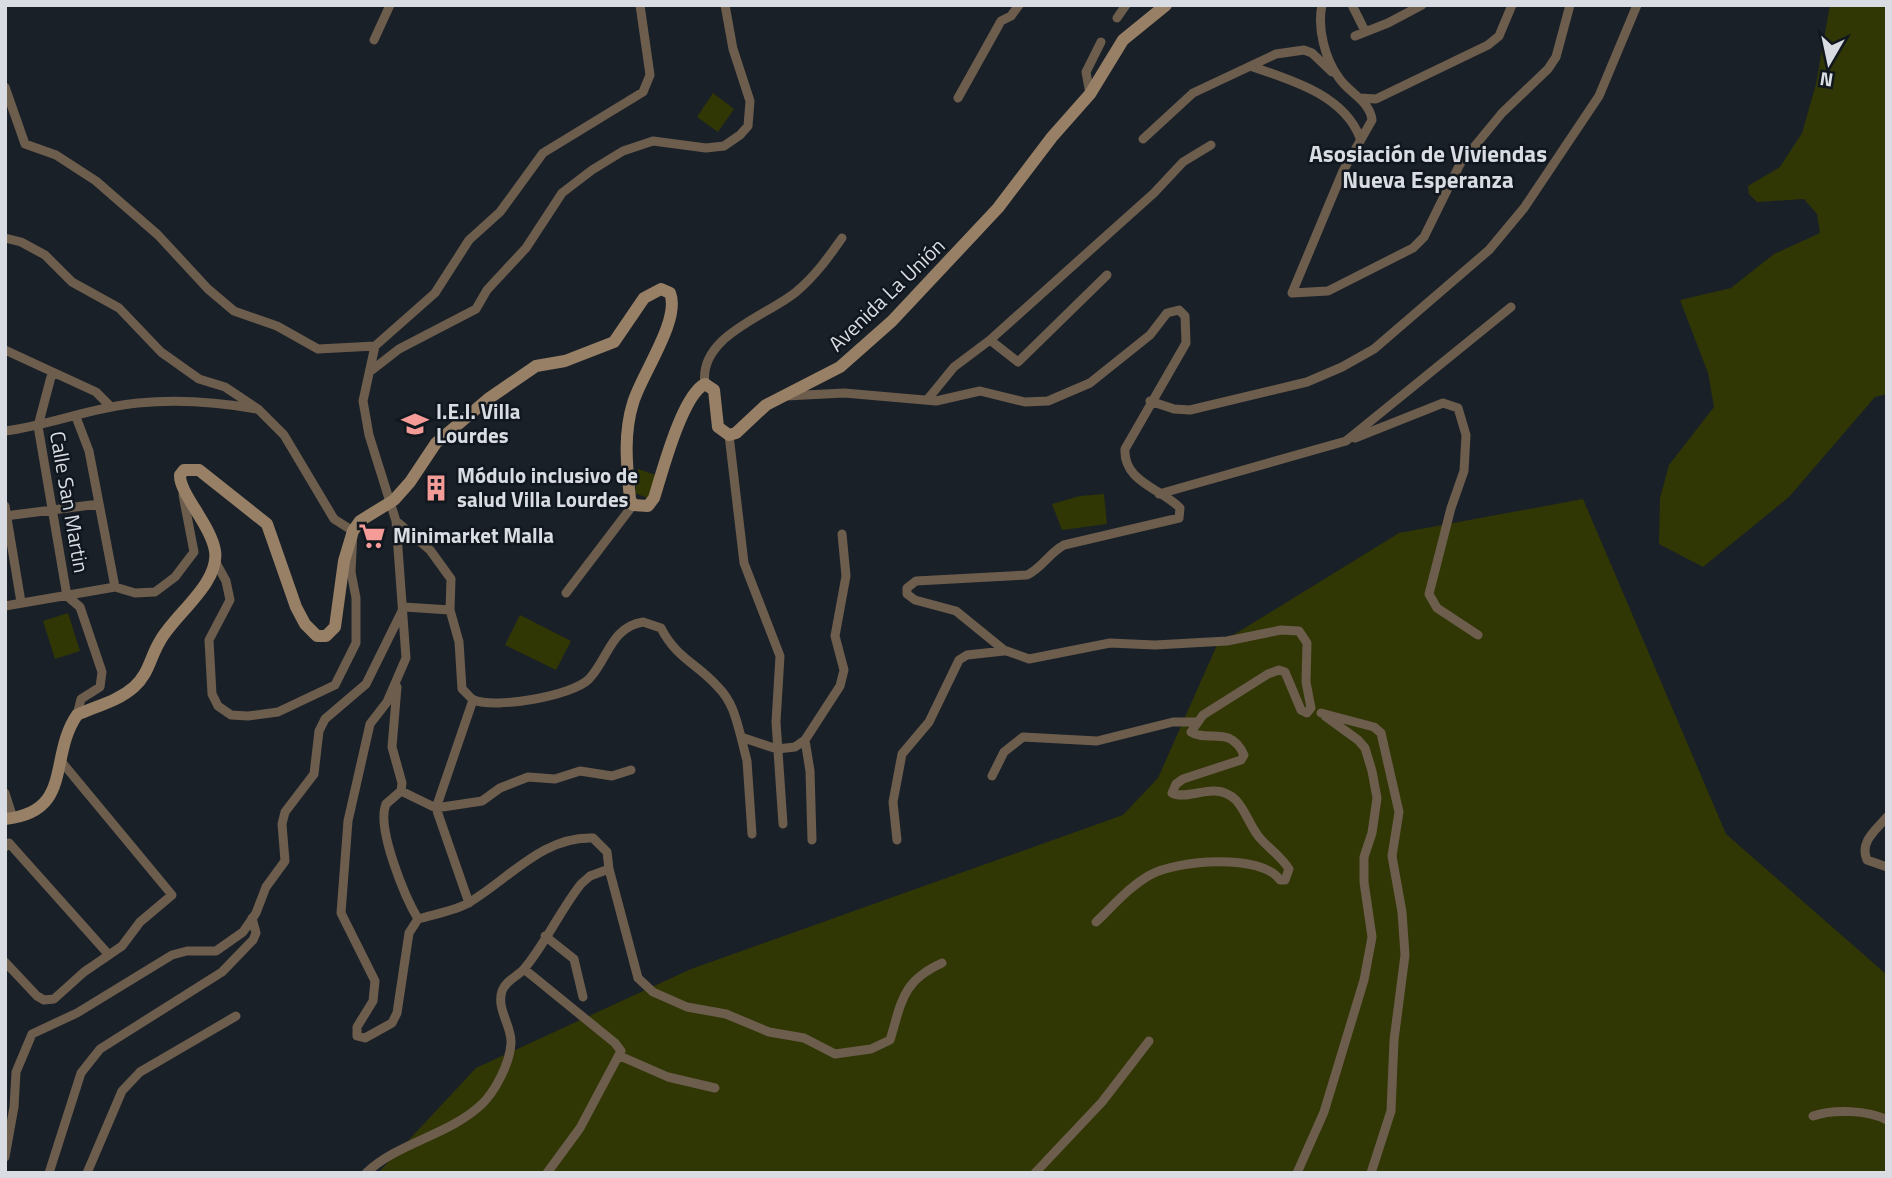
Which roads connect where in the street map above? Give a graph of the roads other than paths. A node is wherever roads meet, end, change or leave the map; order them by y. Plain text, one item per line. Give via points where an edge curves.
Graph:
1 (390, 5) edge
2 (640, 5) edge
3 (725, 5) edge
4 (1019, 5) edge
5 (1126, 5) edge
6 (1166, 5) edge
7 (1322, 5) edge
8 (1352, 5) edge
9 (1422, 5) edge
10 (1512, 5) edge
11 (1570, 5) edge
12 (1637, 5) edge
13 (1117, 18) dead end
14 (1365, 31) junction
15 (1355, 36) dead end
16 (374, 40) dead end
17 (1101, 42) dead end
18 (1250, 66) junction
19 (1339, 78) junction
20 (5, 87) edge
21 (1090, 94) junction
22 (1359, 97) junction
23 (958, 98) dead end
24 (1360, 138) junction
25 (1143, 139) dead end
26 (1211, 145) dead end
27 (5, 238) edge
28 (842, 238) dead end
29 (1107, 275) dead end
30 (1511, 307) dead end
31 (990, 340) junction
32 (375, 346) junction
33 (5, 350) edge
34 (372, 370) junction
35 (52, 373) junction
36 (705, 384) junction
37 (783, 397) junction
38 (926, 400) junction
39 (1150, 401) junction
40 (111, 407) junction
41 (258, 409) junction
42 (76, 417) junction
43 (38, 426) junction
44 (5, 430) edge
45 (729, 435) junction
46 (1346, 441) junction
47 (180, 484) junction
48 (1159, 494) junction
49 (389, 503) junction
50 (99, 504) junction
51 (633, 505) junction
52 (54, 509) junction
53 (6, 513) edge
54 (396, 521) junction
55 (353, 531) junction
56 (842, 534) dead end
57 (215, 561) junction
58 (115, 587) junction
59 (566, 593) dead end
60 (67, 596) junction
61 (21, 603) junction
62 (5, 606) edge
63 (404, 607) junction
64 (450, 610) junction
65 (1478, 635) dead end
66 (1004, 651) junction
67 (398, 682) junction
68 (473, 700) junction
69 (1311, 708) junction
70 (1321, 713) junction
71 (76, 715) junction
72 (1197, 722) junction
73 (741, 737) junction
74 (805, 740) junction
75 (777, 749) junction
76 (60, 760) junction
77 (631, 770) dead end
78 (992, 776) dead end
79 (401, 792) junction
80 (5, 793) edge
81 (436, 808) junction
82 (1887, 817) edge
83 (9, 818) edge
84 (783, 824) dead end
85 (752, 834) dead end
86 (812, 840) dead end
87 (897, 841) dead end
88 (7, 845) edge
89 (1887, 867) edge
90 (609, 869) junction
91 (469, 903) junction
92 (253, 918) junction
93 (418, 919) junction
94 (1096, 922) dead end
95 (544, 936) junction
96 (109, 955) junction
97 (5, 962) edge
98 (942, 963) dead end
99 (524, 969) junction
100 (583, 997) dead end
101 (236, 1016) dead end
102 (1149, 1041) dead end
103 (620, 1056) junction
104 (715, 1088) dead end
105 (1813, 1116) dead end
106 (1887, 1120) edge
107 (5, 1157) edge
108 (49, 1173) edge
109 (87, 1173) edge
110 (366, 1173) edge
111 (547, 1173) edge
112 (1035, 1173) edge
113 (1297, 1173) edge
114 (1371, 1173) edge

1 - 16 street
2 - 32 street via 650,75 643,92 543,153 500,212 469,240 435,293
3 - 34 street via 750,101 748,126 740,135 724,146 706,148 653,141 623,151 592,170 562,192 526,248 487,290 476,309 399,349
4 - 23 street via 1001,21
5 - 13 street
6 - 21 main road, Avenida La Unión via 1123,40
7 - 19 street via 1324,49
8 - 14 street
9 - 14 street
10 - 22 street via 1499,36 1488,45 1376,99
11 - 24 street via 1556,57 1460,164 1424,237 1413,248 1328,291 1292,293
12 - 39 street via 1599,96 1516,219 1489,250 1395,332 1374,349 1307,383 1190,410
14 - 15 street
17 - 21 street via 1086,72
18 - 19 street via 1276,54 1304,50
18 - 24 street via 1295,82 1338,106 1353,120
18 - 25 street via 1193,93
19 - 22 street
20 - 32 street via 25,144 56,155 96,181 158,235 233,311 277,326 318,349
21 - 37 main road, Avenida La Unión via 998,208 892,321 840,367
22 - 24 street via 1371,111 1372,120
26 - 31 street via 1183,162
27 - 41 street via 45,255 72,282 119,308 176,364
28 - 36 street via 795,293 720,344 706,364
29 - 31 street via 1018,362
30 - 46 street
31 - 38 street via 954,367
32 - 34 street
33 - 35 street
34 - 49 street via 363,401
35 - 40 street via 96,392
35 - 43 street, Calle San Martin
36 - 45 main road via 716,395 718,427
36 - 51 main road via 687,406 654,498 648,506
37 - 38 street via 844,393
37 - 45 main road, Avenida La Unión
38 - 39 street via 980,391 1025,402 1048,401 1090,383 1150,335 1167,313 1179,310 1185,316 1186,343
39 - 48 street via 1125,457 1145,486
40 - 41 street via 139,402 215,402
40 - 42 street
41 - 55 street via 284,435 334,519
42 - 43 street
42 - 50 street via 89,451
43 - 44 street
43 - 52 street, Calle San Martin
45 - 75 street via 744,563 780,656
46 - 48 street
46 - 65 street via 1443,403 1458,408 1466,435 1464,471 1429,594 1437,607
47 - 55 main road via 184,470 199,470 267,524 296,607 317,636 329,635 335,627
47 - 57 main road via 207,525
47 - 58 street via 195,543 191,561 155,592
48 - 66 street via 1180,508 1177,520 1064,545 1027,575 916,581 906,587 915,600 956,611
49 - 51 main road via 410,482 436,443 488,398 536,366 565,361 614,342 644,298 661,289 670,293 673,307 632,405 626,438
49 - 54 street
49 - 55 main road via 360,521
50 - 52 street
50 - 58 street
51 - 59 street
52 - 53 street
52 - 60 street, Calle San Martin
53 - 61 street
54 - 63 street
54 - 64 street via 430,550 452,579
55 - 57 street via 356,643 335,685 278,712 230,715 212,694 209,640 230,600
56 - 74 street via 846,576 835,636 844,670 841,686
57 - 71 main road via 197,596 159,641 135,687
58 - 60 street
60 - 61 street
60 - 71 street via 80,607 102,672 100,687 81,699
61 - 62 street
63 - 64 street
63 - 67 street via 406,659
63 - 92 street via 366,684 318,730 314,774 285,812 282,868 266,887
64 - 68 street via 459,642 462,689
66 - 69 street via 1029,659 1045,658 1110,643 1227,641 1291,629 1303,634 1307,643
66 - 87 street via 959,660 929,722 902,754 893,803
67 - 79 street via 392,747
67 - 93 street via 370,724 348,821 341,913 375,981 373,1001 356,1032 360,1038 392,1023 397,1013 409,933
68 - 73 street via 507,704 562,693 588,680 622,631 643,622 661,628 671,647 718,686 734,709
68 - 81 street
69 - 70 street
69 - 72 street via 1307,713 1301,710 1287,675 1279,670
70 - 113 street via 1358,740 1372,771 1377,798 1364,857 1372,937 1364,980 1324,1112
70 - 114 street via 1381,733 1399,812 1392,856 1405,956 1391,1111
71 - 76 main road via 68,727
72 - 78 street via 1173,722 1097,741 1023,737 1004,752
72 - 94 street via 1192,734 1231,738 1244,755 1237,762 1184,779 1172,793 1226,792 1237,800 1256,834 1283,860 1289,875 1280,880 1274,871 1250,863 1169,869 1150,875
73 - 75 street
73 - 85 street
74 - 75 street via 795,747
74 - 86 street
75 - 84 street
76 - 83 main road via 52,794 38,810
76 - 96 street via 172,895
77 - 81 street via 612,776 580,771 555,779 528,777 482,801
79 - 81 street
79 - 93 street via 386,804 384,821 402,888
80 - 83 street
81 - 91 street
82 - 89 street via 1865,843 1864,853 1867,860
88 - 96 street
90 - 91 street via 602,844 578,837 556,843
90 - 95 street via 581,884
90 - 98 street via 644,986 687,1007 804,1038 835,1054 871,1049 890,1040 911,982
91 - 93 street
92 - 107 street via 228,945 216,951 172,954 77,1013 32,1034 16,1072
92 - 108 street via 253,940 222,972 100,1049 81,1073
95 - 99 street
95 - 100 street via 574,959
96 - 97 street via 63,994 44,1000
99 - 103 street via 615,1043
99 - 110 street via 501,993 511,1042 503,1070 481,1105 440,1131 398,1148
101 - 109 street via 140,1072 122,1091
102 - 112 street via 1102,1102
103 - 104 street via 668,1077
103 - 111 street via 580,1128
105 - 106 street via 1825,1112 1875,1114

